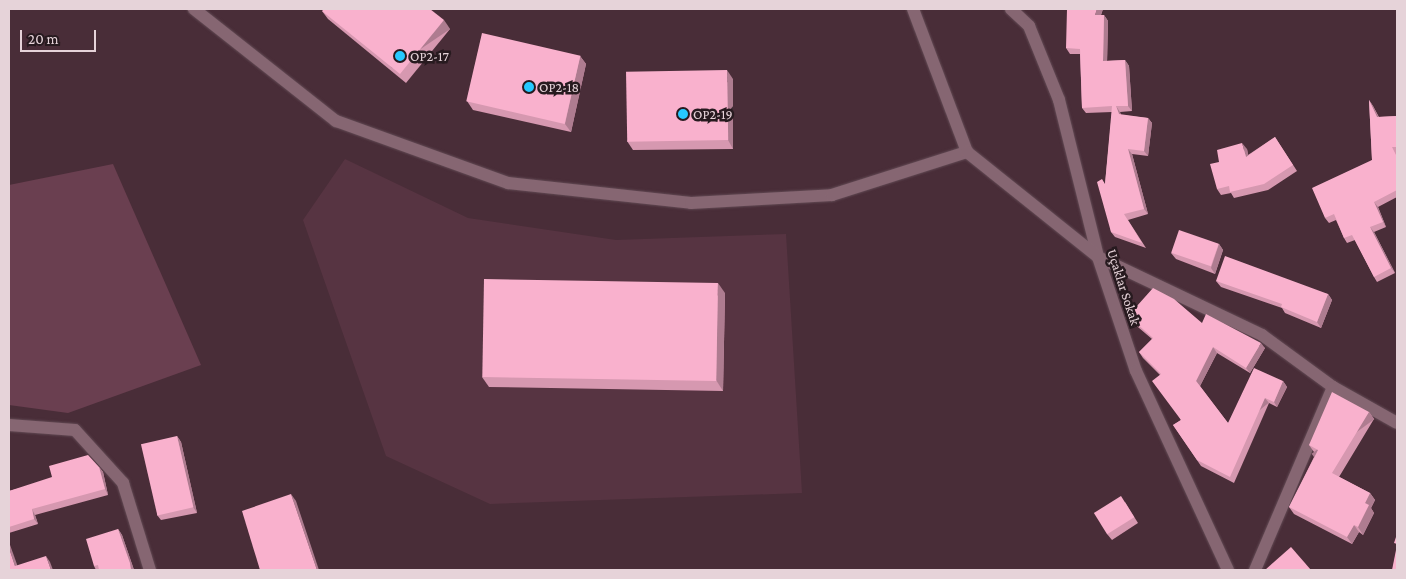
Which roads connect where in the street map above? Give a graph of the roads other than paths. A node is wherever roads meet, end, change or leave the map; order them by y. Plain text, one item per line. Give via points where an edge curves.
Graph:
1 (194, 9) edge
2 (914, 9) edge
3 (1011, 9) edge
4 (967, 152) junction
5 (1098, 256) junction
6 (1334, 387) junction
7 (1397, 423) edge
8 (9, 425) edge
9 (150, 570) edge
10 (1228, 570) edge
11 (1255, 570) edge

1 - 4 street via 336,121 508,184 691,203 832,195
2 - 4 street
3 - 5 street, Uçaklar Sokak via 1030,26 1058,100
4 - 5 street
5 - 6 street via 1262,335
5 - 10 street, Uçaklar Sokak via 1136,371
6 - 7 street
6 - 11 street
8 - 9 street via 76,430 123,483

